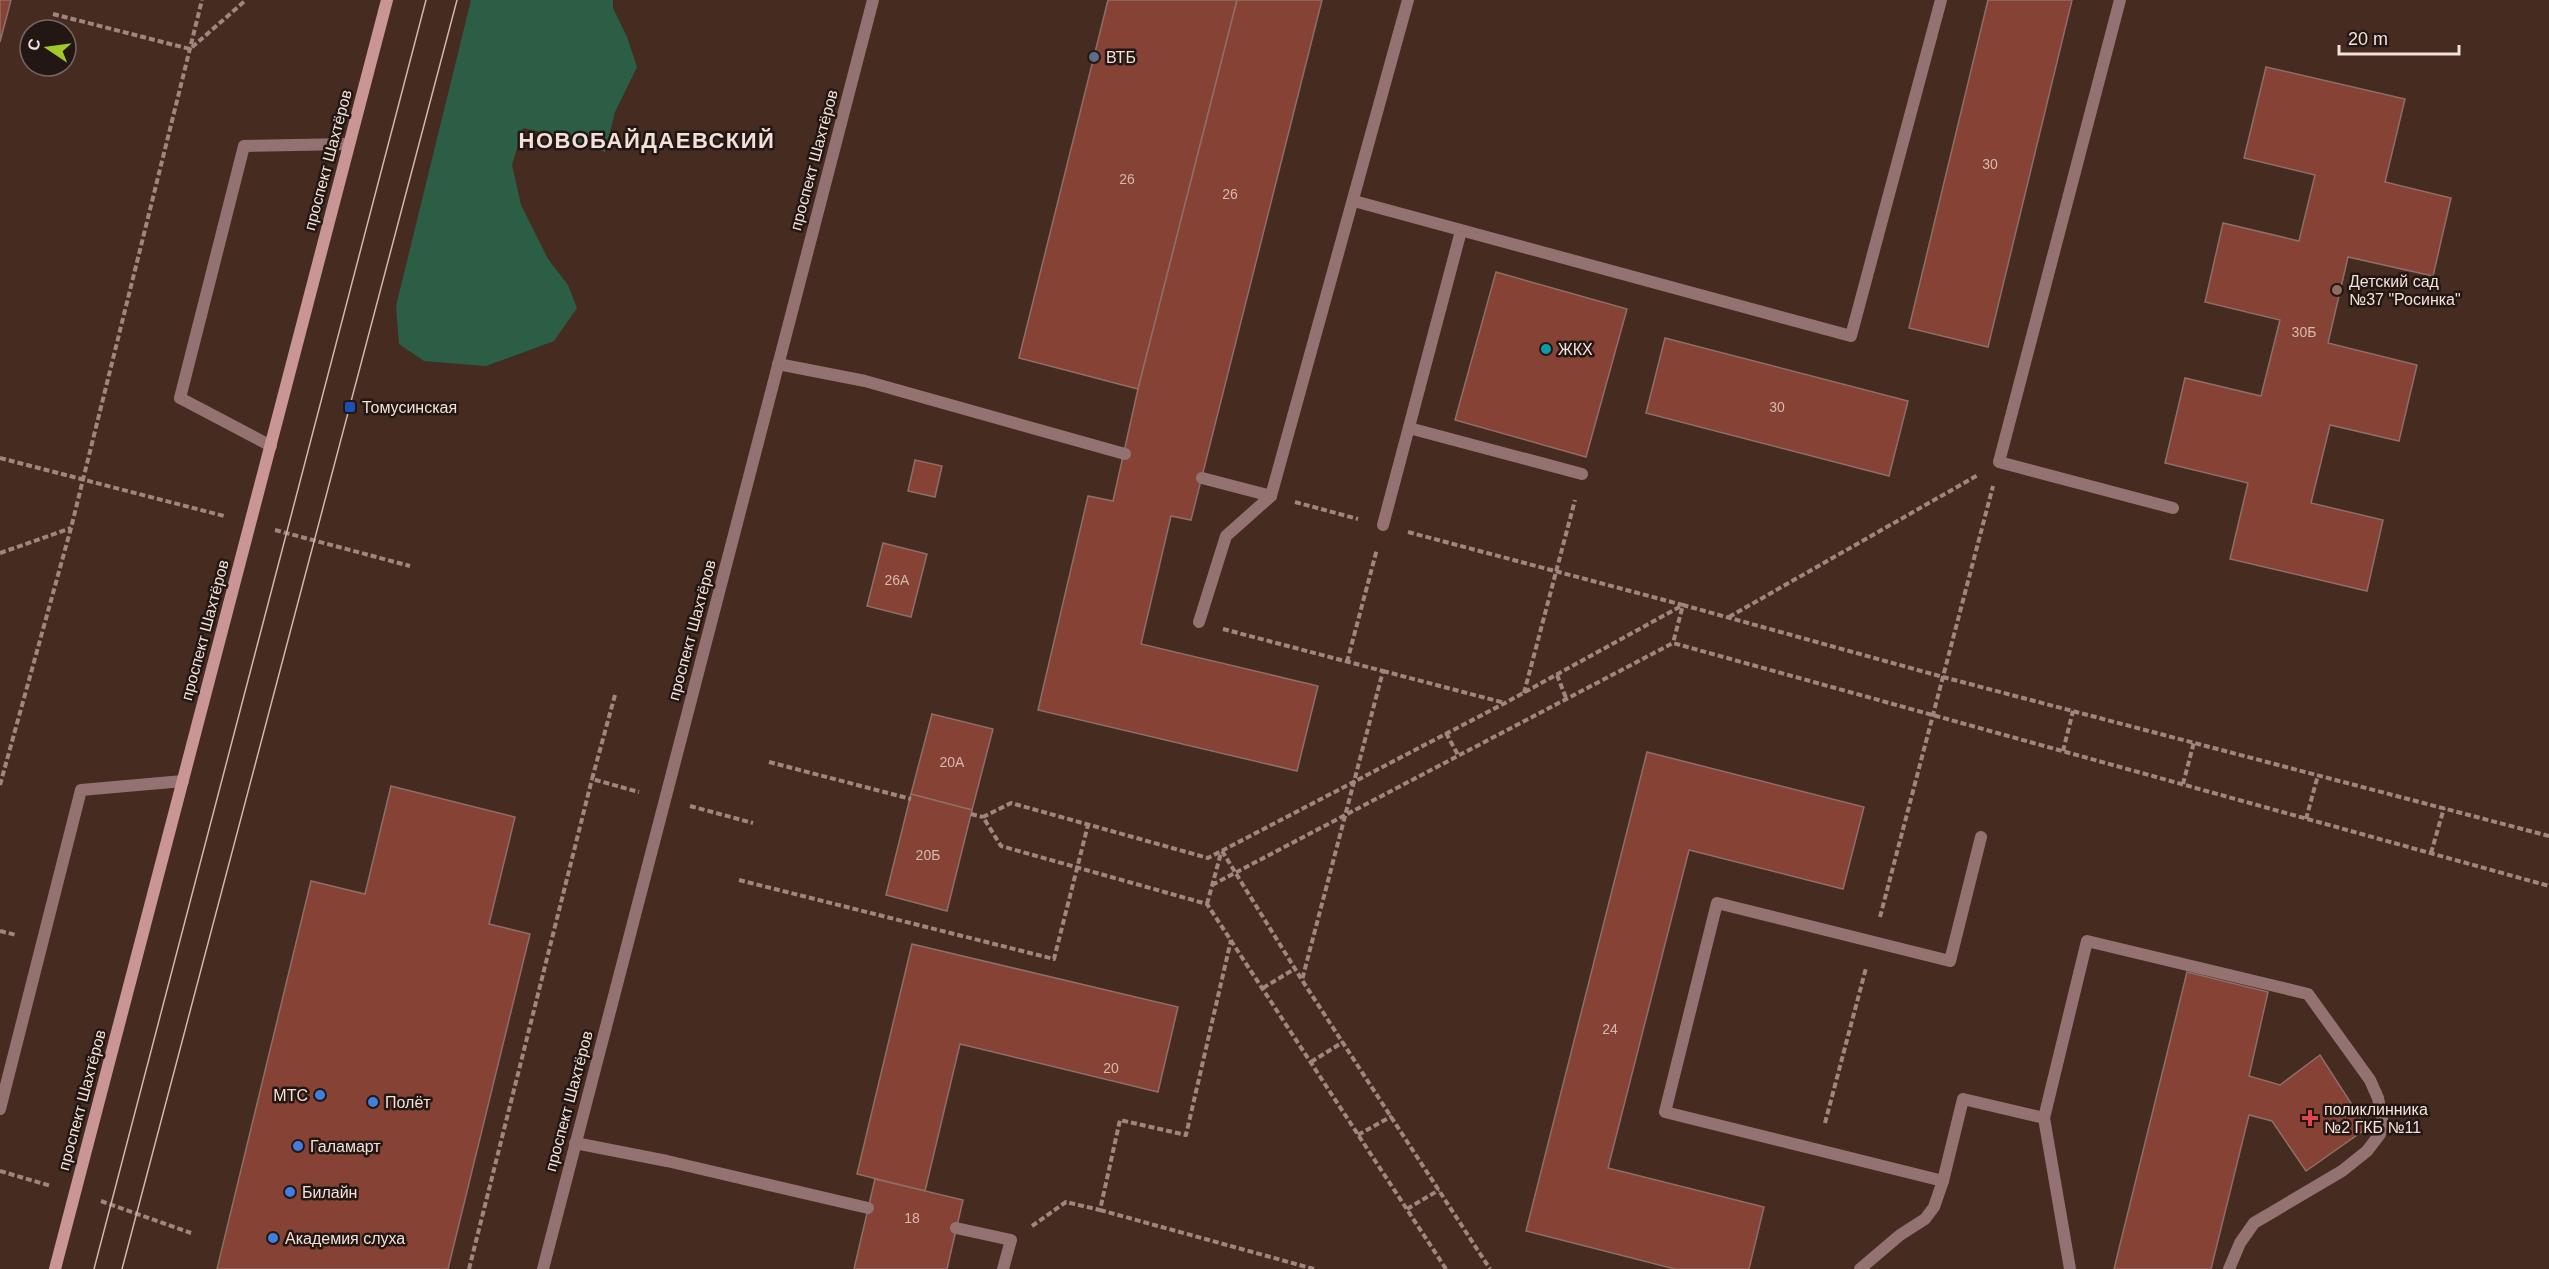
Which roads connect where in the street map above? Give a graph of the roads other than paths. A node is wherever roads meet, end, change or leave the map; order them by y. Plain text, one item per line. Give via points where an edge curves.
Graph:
1 (387, 0) edge
2 (873, 0) edge
3 (1408, 0) edge
4 (1941, 0) edge
5 (2120, 0) edge
6 (349, 144) junction
7 (1354, 201) junction
8 (1461, 231) junction
9 (778, 364) junction
10 (1409, 428) junction
11 (271, 446) junction
12 (1125, 454) dead end
13 (1582, 474) road end
14 (1202, 478) dead end
15 (1271, 495) junction
16 (2174, 508) dead end
17 (1383, 525) road end
18 (1200, 622) road end
19 (183, 781) junction
20 (1981, 837) dead end
21 (0, 1109) edge
22 (2044, 1118) junction
23 (575, 1143) junction
24 (1943, 1181) junction
25 (868, 1208) dead end
26 (956, 1228) dead end
27 (55, 1269) edge
28 (543, 1269) edge
29 (1003, 1269) edge
30 (1860, 1269) edge
31 (2070, 1269) edge
32 (2229, 1269) edge

1 - 6 main road, проспект Шахтёров
2 - 9 street, проспект Шахтёров
3 - 7 street
4 - 8 street via 1851,336
5 - 16 street via 1999,462
6 - 11 main road, проспект Шахтёров
6 - 11 street via 244,146 241,157 180,398
7 - 8 street
7 - 15 street
8 - 10 street
9 - 12 street via 865,381
9 - 23 street, проспект Шахтёров
10 - 13 street
10 - 17 street
11 - 19 main road, проспект Шахтёров
14 - 15 street
15 - 18 street via 1226,536
19 - 21 street via 81,790
19 - 27 main road, проспект Шахтёров
20 - 24 street via 1950,961 1717,903 1665,1112
22 - 24 street via 1963,1099
22 - 31 street
22 - 32 street via 2087,941 2308,994 2370,1080 2382,1118 2380,1134 2367,1151 2342,1171 2254,1223
23 - 25 street
23 - 28 street, проспект Шахтёров
24 - 30 street via 1935,1207 1925,1219
26 - 29 street via 1011,1240

